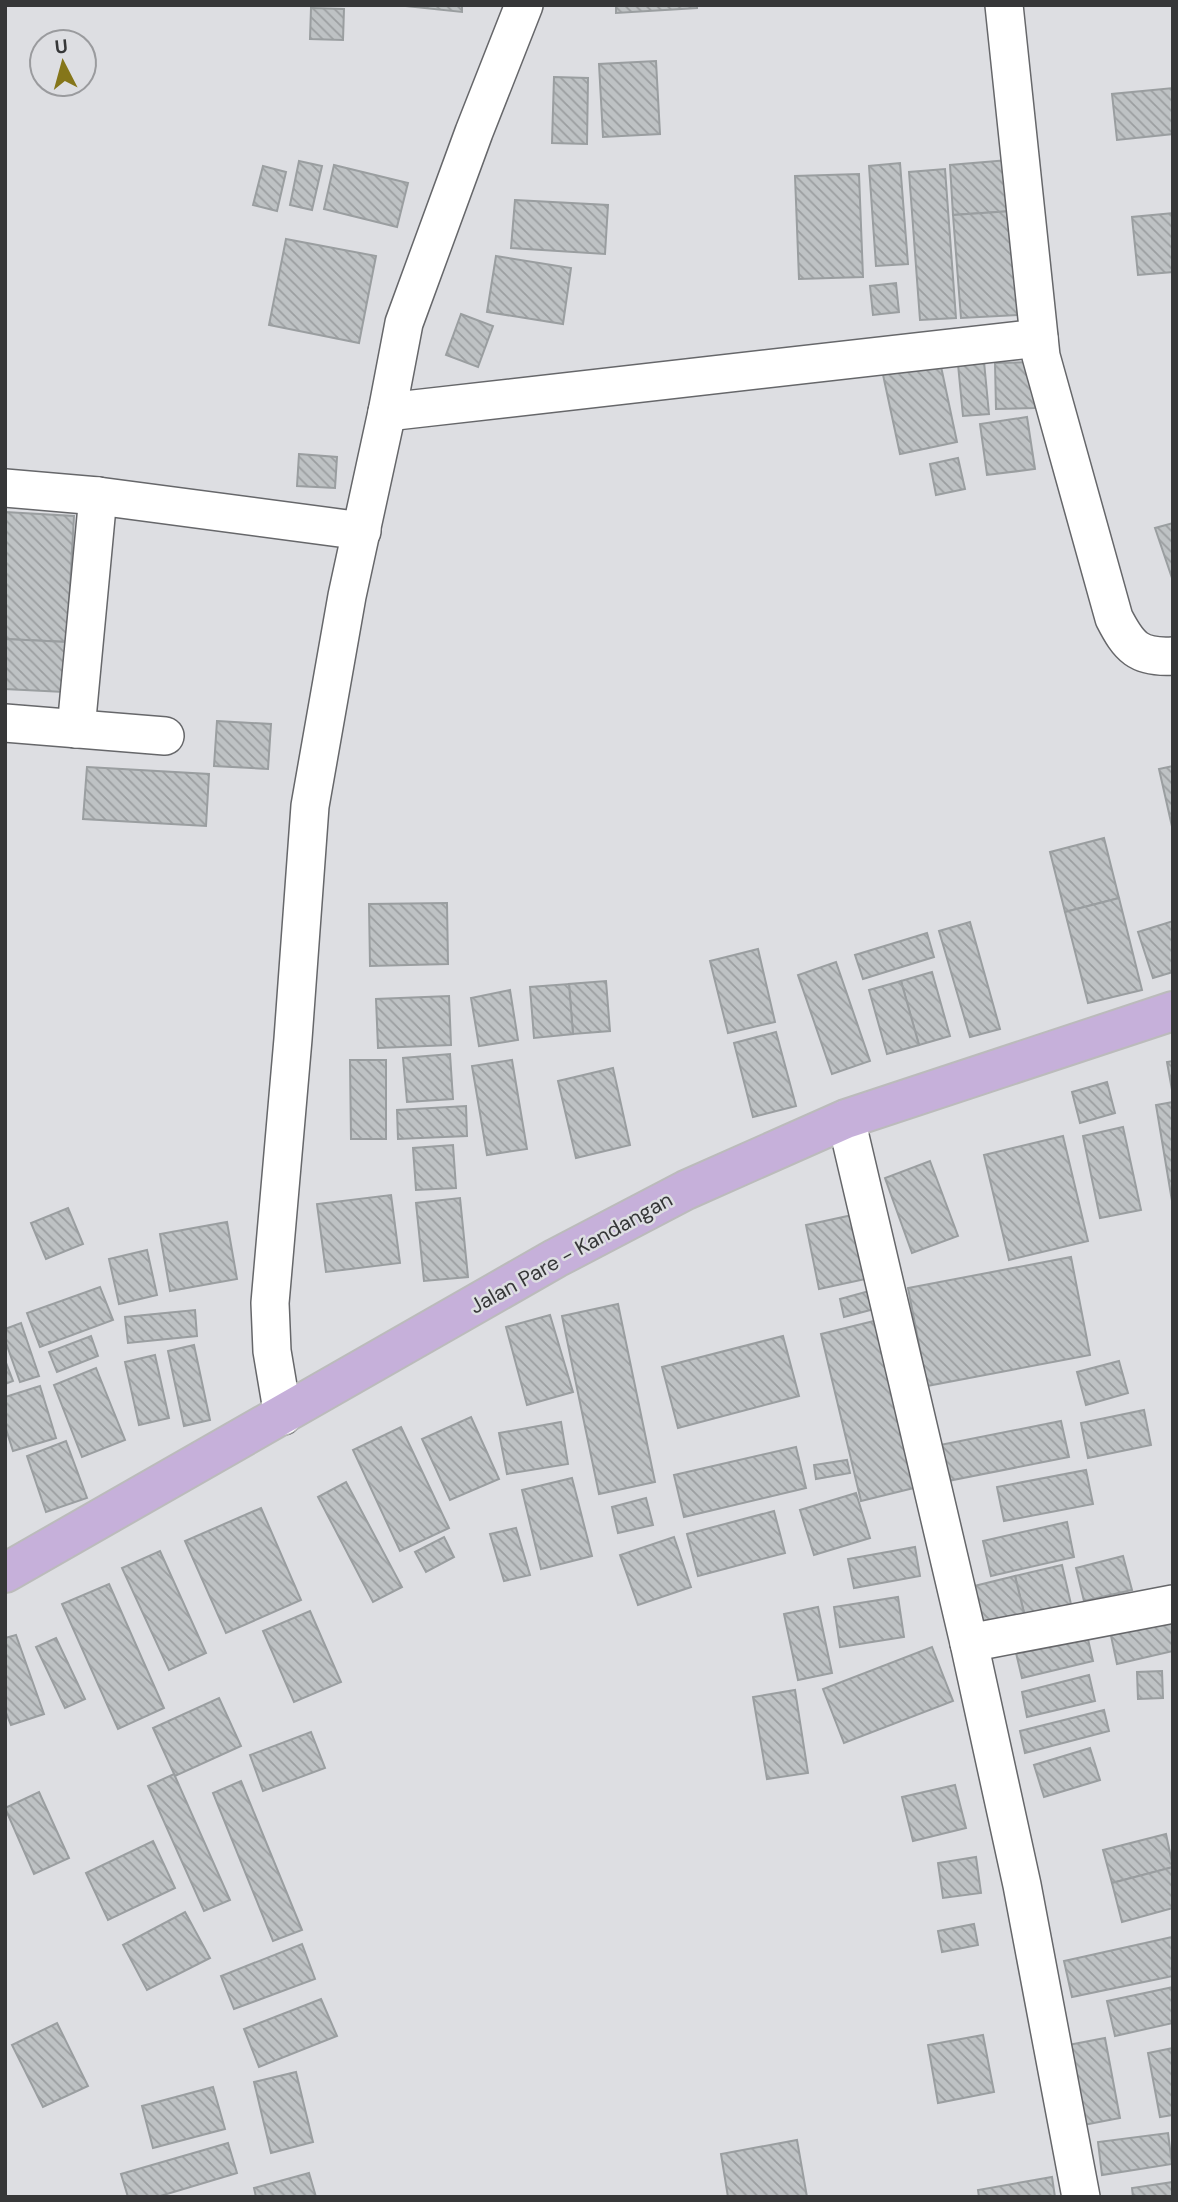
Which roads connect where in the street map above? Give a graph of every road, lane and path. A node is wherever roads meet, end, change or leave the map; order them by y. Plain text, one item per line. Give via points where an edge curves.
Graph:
1 (524, 5) edge
2 (1004, 5) edge
3 (1039, 338) junction
4 (387, 412) junction
5 (5, 488) edge
6 (98, 496) junction
7 (362, 531) junction
8 (1173, 656) edge
9 (5, 723) edge
10 (76, 729) junction
11 (165, 736) dead end
12 (1173, 1011) edge
13 (846, 1119) junction
14 (283, 1416) junction
15 (5, 1573) edge
16 (1173, 1604) edge
17 (969, 1643) junction
18 (1081, 2197) edge

1 - 4 street via 404,323
2 - 3 street
3 - 4 street
3 - 8 street via 1114,618 1123,636 1140,653
4 - 7 street
5 - 6 street
6 - 7 street
6 - 10 street
7 - 14 street via 310,806 270,1303
9 - 10 street
10 - 11 street
12 - 13 main road, Jalan Pare - Kandangan
13 - 14 main road, Jalan Pare - Kandangan via 686,1190 556,1258
13 - 17 street
14 - 15 main road, Jalan Pare - Kandangan
16 - 17 street
17 - 18 street via 1022,1885

